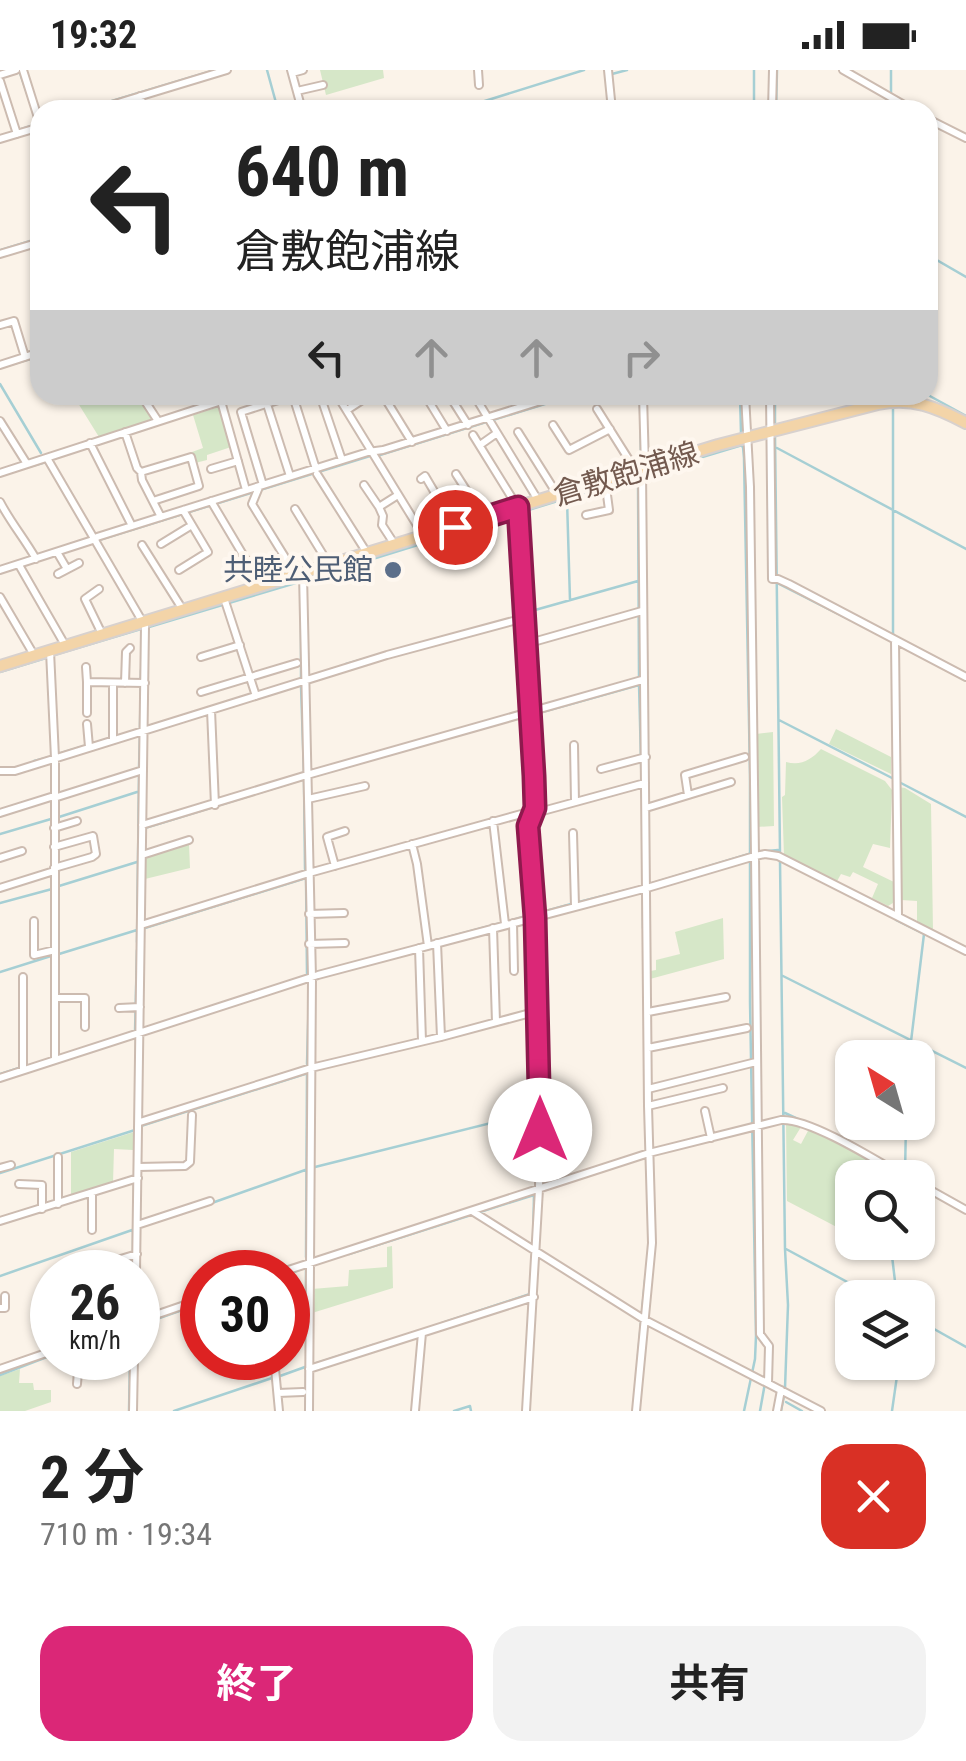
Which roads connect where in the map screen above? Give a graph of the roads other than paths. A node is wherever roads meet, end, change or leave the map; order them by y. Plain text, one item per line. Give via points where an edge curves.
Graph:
1 (20, 70) edge
2 (227, 70) edge
3 (304, 70) edge
4 (478, 70) edge
5 (608, 70) edge
6 (772, 70) edge
7 (842, 70) edge
8 (292, 72) edge
9 (0, 78) edge
10 (322, 85) dead end
11 (479, 85) dead end
12 (297, 91) junction
13 (140, 96) junction
14 (30, 100) edge
15 (127, 100) edge
16 (141, 100) edge
17 (302, 100) edge
18 (611, 100) edge
19 (772, 100) edge
20 (894, 100) edge
21 (938, 123) edge
22 (30, 127) edge
23 (16, 131) junction
24 (966, 138) edge
25 (0, 140) edge
26 (30, 245) edge
27 (0, 254) edge
28 (0, 325) edge
29 (30, 355) edge
30 (25, 357) junction
31 (0, 364) edge
32 (148, 405) edge
33 (214, 405) edge
34 (222, 405) edge
35 (263, 405) edge
36 (266, 405) edge
37 (297, 405) edge
38 (323, 405) edge
39 (343, 405) edge
40 (354, 405) edge
41 (389, 405) edge
42 (430, 405) edge
43 (455, 405) edge
44 (480, 405) edge
45 (532, 405) edge
46 (643, 405) edge
47 (745, 405) edge
48 (771, 405) edge
49 (879, 405) edge
50 (929, 405) edge
51 (597, 409) dead end
52 (346, 410) junction
53 (489, 420) junction
54 (0, 421) edge
55 (158, 421) junction
56 (966, 424) edge
57 (468, 425) junction
58 (553, 425) dead end
59 (610, 429) junction
60 (447, 431) junction
61 (774, 431) junction
62 (518, 432) dead end
63 (125, 434) junction
64 (496, 434) junction
65 (473, 435) dead end
66 (746, 437) junction
67 (412, 442) junction
68 (91, 444) junction
69 (480, 445) junction
70 (373, 452) junction
71 (47, 458) junction
72 (342, 460) junction
73 (238, 461) junction
74 (27, 464) junction
75 (210, 468) dead end
76 (317, 471) junction
77 (0, 472) edge
78 (141, 472) junction
79 (641, 472) junction
80 (456, 474) dead end
81 (290, 476) junction
82 (422, 479) dead end
83 (607, 484) junction
84 (364, 485) dead end
85 (260, 488) junction
86 (246, 490) junction
87 (558, 495) junction
88 (397, 496) junction
89 (153, 501) junction
90 (539, 501) junction
91 (0, 502) edge
92 (213, 503) junction
93 (378, 508) junction
94 (294, 509) dead end
95 (518, 510) junction
96 (184, 512) junction
97 (586, 515) dead end
98 (161, 518) junction
99 (484, 518) junction
100 (192, 525) junction
101 (132, 526) junction
102 (455, 527) junction
103 (423, 536) junction
104 (96, 539) junction
105 (162, 544) dead end
106 (142, 545) dead end
107 (395, 546) junction
108 (58, 554) junction
109 (367, 554) junction
110 (36, 558) junction
111 (79, 563) dead end
112 (19, 566) junction
113 (330, 566) junction
114 (67, 569) junction
115 (0, 570) edge
116 (179, 570) dead end
117 (58, 574) dead end
118 (300, 575) junction
119 (262, 586) junction
120 (100, 589) dead end
121 (0, 597) edge
122 (226, 602) junction
123 (183, 610) junction
124 (640, 612) junction
125 (524, 618) junction
126 (144, 622) junction
127 (102, 635) junction
128 (895, 642) junction
129 (526, 644) junction
130 (240, 645) junction
131 (66, 646) junction
132 (126, 650) dead end
133 (50, 655) junction
134 (34, 656) junction
135 (201, 657) dead end
136 (297, 662) dead end
137 (1, 664) edge
138 (86, 667) dead end
139 (251, 677) junction
140 (966, 677) edge
141 (643, 680) junction
142 (86, 682) junction
143 (305, 682) junction
144 (114, 683) junction
145 (125, 683) junction
146 (142, 683) junction
147 (202, 692) dead end
148 (255, 694) junction
149 (211, 710) junction
150 (530, 712) junction
151 (87, 713) dead end
152 (87, 724) dead end
153 (142, 732) junction
154 (112, 738) junction
155 (89, 745) junction
156 (574, 745) dead end
157 (746, 757) dead end
158 (55, 758) junction
159 (643, 758) junction
160 (601, 769) dead end
161 (0, 771) edge
162 (141, 771) junction
163 (306, 776) junction
164 (731, 782) dead end
165 (643, 784) junction
166 (366, 786) dead end
167 (688, 795) junction
168 (54, 797) junction
169 (308, 799) junction
170 (575, 802) junction
171 (215, 805) junction
172 (646, 808) junction
173 (534, 812) junction
174 (0, 813) edge
175 (54, 821) junction
176 (77, 821) dead end
177 (494, 823) junction
178 (142, 828) junction
179 (345, 831) dead end
180 (573, 833) dead end
181 (190, 840) dead end
182 (54, 846) junction
183 (412, 846) junction
184 (22, 852) dead end
185 (142, 855) junction
186 (753, 855) junction
187 (0, 858) edge
188 (335, 866) junction
189 (54, 870) junction
190 (306, 874) junction
191 (645, 887) junction
192 (0, 888) edge
193 (575, 904) junction
194 (344, 913) dead end
195 (309, 914) junction
196 (898, 916) junction
197 (535, 917) junction
198 (34, 921) dead end
199 (507, 923) junction
200 (141, 928) junction
201 (493, 928) junction
202 (345, 943) dead end
203 (309, 944) junction
204 (430, 944) junction
205 (418, 948) junction
206 (966, 951) edge
207 (55, 953) junction
208 (514, 972) dead end
209 (23, 977) dead end
210 (312, 978) junction
211 (726, 997) dead end
212 (55, 998) junction
213 (137, 1007) junction
214 (118, 1008) dead end
215 (536, 1011) junction
216 (648, 1012) junction
217 (496, 1022) junction
218 (85, 1027) dead end
219 (747, 1028) dead end
220 (137, 1034) junction
221 (441, 1037) junction
222 (422, 1042) junction
223 (648, 1048) junction
224 (55, 1058) junction
225 (753, 1063) junction
226 (23, 1068) junction
227 (311, 1068) junction
228 (0, 1078) edge
229 (723, 1088) dead end
230 (648, 1089) junction
231 (648, 1106) junction
232 (705, 1111) dead end
233 (192, 1115) dead end
234 (139, 1125) junction
235 (754, 1128) junction
236 (711, 1138) junction
237 (647, 1154) junction
238 (58, 1156) dead end
239 (873, 1160) edge
240 (10, 1165) dead end
241 (138, 1166) junction
242 (0, 1168) edge
243 (136, 1178) junction
244 (19, 1184) dead end
245 (539, 1190) junction
246 (92, 1193) junction
247 (935, 1193) edge
248 (210, 1201) dead end
249 (58, 1204) junction
250 (42, 1209) junction
251 (966, 1210) edge
252 (472, 1211) junction
253 (0, 1221) edge
254 (137, 1227) junction
255 (92, 1230) dead end
256 (134, 1250) edge
257 (310, 1252) edge
258 (536, 1253) junction
259 (310, 1264) edge
260 (4, 1296) dead end
261 (532, 1297) junction
262 (0, 1308) edge
263 (644, 1320) junction
264 (422, 1333) junction
265 (30, 1359) edge
266 (0, 1369) edge
267 (310, 1369) edge
268 (78, 1380) edge
269 (134, 1380) edge
270 (276, 1380) edge
271 (309, 1380) edge
272 (766, 1382) junction
273 (78, 1384) dead end
274 (303, 1392) dead end
275 (278, 1393) junction
276 (781, 1397) edge
277 (133, 1411) edge
278 (278, 1411) edge
279 (309, 1411) edge
280 (415, 1411) edge
281 (526, 1411) edge
282 (636, 1411) edge
283 (820, 1411) edge

1 - 9 street
1 - 14 street
2 - 13 street
3 - 8 street
4 - 11 street
5 - 18 street
6 - 19 street
7 - 20 street
8 - 12 street
9 - 23 street
10 - 12 street
12 - 17 street
13 - 15 street
13 - 16 street
21 - 24 street
22 - 23 street
23 - 25 street
26 - 27 street
28 - 30 street via 14,321
29 - 30 street
30 - 31 street
32 - 55 street
33 - 55 street
34 - 73 street
35 - 85 street via 241,412
36 - 81 street
37 - 76 street
38 - 72 street
39 - 52 street
40 - 52 street
41 - 67 street
42 - 60 street
43 - 57 street
44 - 53 street
45 - 53 street
46 - 79 street
47 - 66 street
48 - 61 street
49 - 61 main road, 倉敷飽浦線
50 - 56 main road, 倉敷飽浦線
51 - 59 street
52 - 70 street
53 - 57 street
53 - 64 street
54 - 74 street
55 - 63 street
57 - 60 street
58 - 59 street via 569,450
59 - 79 street
60 - 67 street
61 - 66 main road, 倉敷飽浦線
61 - 128 street via 776,579
62 - 87 street
63 - 68 street
63 - 78 street
64 - 69 street
64 - 90 street
65 - 69 street
66 - 79 main road, 倉敷飽浦線
66 - 186 street
67 - 70 street
68 - 71 street
68 - 101 street
69 - 95 street
70 - 72 street
70 - 88 street
71 - 74 street
71 - 104 street
72 - 76 street
73 - 75 street
73 - 86 street
74 - 77 street
76 - 81 street
76 - 109 street
78 - 89 street
78 - 89 street via 191,456 198,486
79 - 83 main road, 倉敷飽浦線
79 - 124 street
80 - 99 street
81 - 85 street
82 - 102 street
83 - 87 main road, 倉敷飽浦線
83 - 97 street via 609,510
84 - 93 street
85 - 86 street
85 - 118 street via 252,504
86 - 92 street
87 - 90 main road, 倉敷飽浦線
88 - 93 street
88 - 103 street
89 - 98 street
90 - 95 main road, 倉敷飽浦線
91 - 110 street
92 - 96 street
92 - 119 street
93 - 107 street
94 - 113 street
95 - 99 main road, 倉敷飽浦線
95 - 125 street
96 - 98 street
96 - 100 street
98 - 101 street
99 - 102 main road, 倉敷飽浦線
100 - 105 street
100 - 116 street via 208,552
101 - 104 street
102 - 103 main road, 倉敷飽浦線
103 - 107 main road, 倉敷飽浦線
104 - 108 street
104 - 126 street
106 - 123 street
107 - 109 main road, 倉敷飽浦線
108 - 110 street
108 - 114 street
109 - 113 main road, 倉敷飽浦線
110 - 112 street
111 - 114 street
112 - 115 street
112 - 131 street
113 - 118 main road, 倉敷飽浦線
114 - 117 street
118 - 119 main road, 倉敷飽浦線
118 - 143 street
119 - 122 main road, 倉敷飽浦線
120 - 127 street via 84,598
121 - 134 street
122 - 123 main road, 倉敷飽浦線
122 - 130 street
123 - 126 main road, 倉敷飽浦線
124 - 129 street
124 - 141 street
125 - 129 street
125 - 143 street
126 - 127 main road, 倉敷飽浦線
126 - 146 street
127 - 131 main road, 倉敷飽浦線
128 - 140 street
128 - 196 street
129 - 150 street
130 - 135 street
130 - 139 street
131 - 133 main road, 倉敷飽浦線
132 - 145 street
133 - 134 main road, 倉敷飽浦線
133 - 158 street
134 - 137 main road, 倉敷飽浦線
136 - 139 street
138 - 142 street
139 - 147 street
139 - 148 street
141 - 150 street
141 - 159 street
142 - 144 street
142 - 151 street
143 - 148 street
143 - 163 street
144 - 145 street
144 - 154 street
145 - 146 street
146 - 153 street
148 - 149 street
149 - 153 street
149 - 171 street
150 - 163 street
150 - 173 street
152 - 155 street
153 - 154 street
153 - 162 street
154 - 155 street
155 - 158 street
156 - 170 street
157 - 167 street via 685,775
158 - 161 street
158 - 168 street
159 - 160 street
159 - 165 street
162 - 168 street
162 - 178 street
163 - 169 street
163 - 171 street
164 - 167 street
165 - 170 street
165 - 172 street
166 - 169 street
167 - 172 street
168 - 174 street
168 - 175 street
169 - 190 street
170 - 173 street
171 - 178 street
172 - 191 street
173 - 177 street
173 - 197 street via 528,826
175 - 176 street
175 - 182 street
177 - 183 street
177 - 199 street
178 - 185 street
179 - 188 street via 327,836
180 - 193 street
181 - 185 street
182 - 189 street
182 - 189 street via 94,836 96,854
183 - 188 street
183 - 204 street
184 - 187 street
185 - 200 street
186 - 191 street
186 - 196 street via 781,858
186 - 225 street
188 - 190 street
189 - 192 street
189 - 207 street
190 - 195 street
190 - 200 street
191 - 193 street
191 - 216 street
193 - 197 street
194 - 195 street
195 - 203 street
196 - 206 street
197 - 199 street
197 - 215 street
198 - 207 street via 34,955
199 - 201 street
199 - 208 street
200 - 213 street
201 - 204 street
201 - 217 street
202 - 203 street
203 - 210 street
204 - 205 street
204 - 221 street
205 - 210 street
205 - 222 street
207 - 212 street
209 - 226 street
210 - 220 street
210 - 227 street
211 - 216 street
212 - 218 street via 85,998
212 - 224 street
213 - 214 street
213 - 220 street
215 - 217 street
215 - 245 street
216 - 223 street
217 - 221 street
219 - 223 street
220 - 224 street
220 - 234 street
221 - 222 street
222 - 227 street
223 - 230 street
224 - 226 street
225 - 230 street
225 - 235 street
226 - 228 street
227 - 234 street
227 - 257 street
229 - 231 street
230 - 231 street
231 - 237 street
232 - 236 street
233 - 241 street via 190,1162
234 - 241 street
235 - 236 street
235 - 239 street via 783,1120
235 - 272 street
236 - 237 street
237 - 245 street
237 - 263 street via 652,1252
238 - 249 street
240 - 242 street
241 - 243 street
243 - 246 street
243 - 254 street
244 - 250 street via 42,1186
245 - 252 street
245 - 258 street
246 - 249 street
246 - 255 street
247 - 251 street
248 - 254 street
249 - 250 street
250 - 253 street
252 - 258 street
252 - 259 street
254 - 256 street
258 - 261 street
258 - 263 street
260 - 262 street
261 - 264 street
261 - 281 street
263 - 272 street
263 - 282 street
264 - 267 street
264 - 280 street
265 - 266 street
268 - 273 street
269 - 277 street
270 - 275 street
271 - 279 street
272 - 276 street
274 - 275 street
275 - 278 street
276 - 283 street

